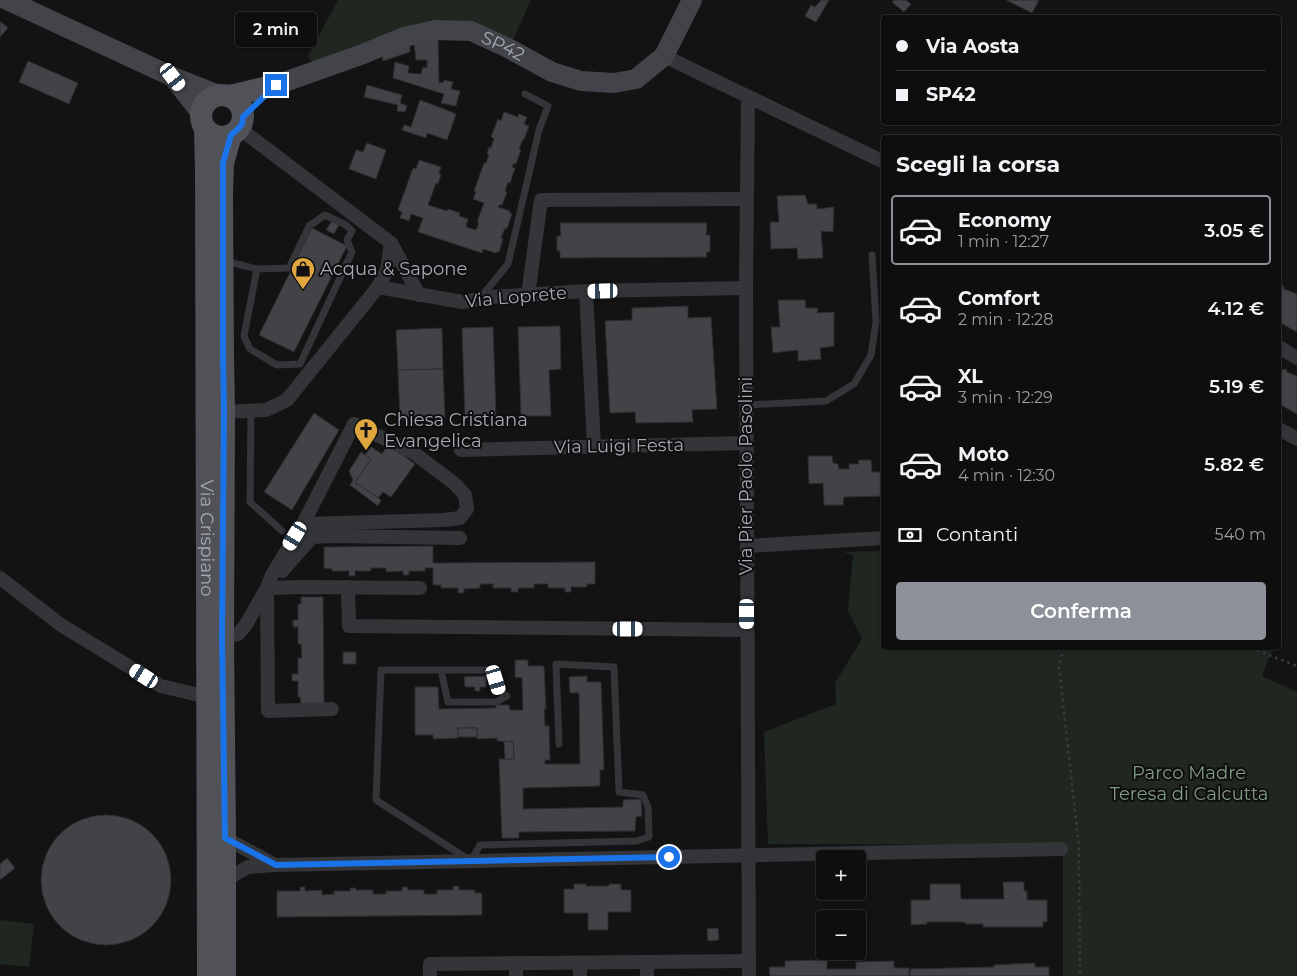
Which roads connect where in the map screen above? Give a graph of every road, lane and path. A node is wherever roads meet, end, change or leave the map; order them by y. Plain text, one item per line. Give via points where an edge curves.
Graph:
1 (7, 0) edge
2 (692, 0) edge
3 (664, 56) junction
4 (173, 77) junction
5 (276, 85) junction
6 (525, 94) dead end
7 (224, 95) junction
8 (748, 97) junction
9 (203, 120) junction
10 (238, 127) junction
11 (881, 161) edge
12 (746, 199) junction
13 (391, 244) junction
14 (872, 255) dead end
15 (223, 260) junction
16 (257, 269) junction
17 (378, 288) junction
18 (746, 288) junction
19 (586, 291) junction
20 (419, 295) junction
21 (528, 295) junction
22 (479, 299) junction
23 (1281, 348) edge
24 (1297, 358) edge
25 (746, 404) junction
26 (251, 410) junction
27 (224, 412) junction
28 (1281, 430) edge
29 (1297, 439) edge
30 (746, 443) junction
31 (594, 446) junction
32 (461, 450) dead end
33 (303, 524) junction
34 (282, 530) dead end
35 (460, 538) dead end
36 (881, 538) edge
37 (747, 546) junction
38 (0, 578) edge
39 (348, 587) junction
40 (267, 588) junction
41 (420, 588) dead end
42 (747, 630) junction
43 (222, 638) junction
44 (1063, 650) edge
45 (1256, 650) edge
46 (1297, 666) edge
47 (441, 670) junction
48 (207, 696) junction
49 (332, 709) dead end
50 (559, 744) dead end
51 (225, 838) junction
52 (1061, 849) dead end
53 (748, 856) junction
54 (471, 861) junction
55 (276, 865) junction
56 (225, 880) junction
57 (748, 961) junction
58 (516, 969) edge
59 (580, 969) edge
60 (647, 969) edge
61 (430, 970) edge
62 (208, 976) edge
63 (225, 976) edge
64 (748, 976) edge
65 (1080, 976) edge

1 - 4 main road
2 - 3 main road, SP42 / SP42
3 - 5 main road, SP42 / SP42 via 636,79 614,83 581,81 552,72 470,32 436,30 404,37
3 - 8 street
4 - 7 main road
4 - 9 main road
5 - 7 main road, SP42 / SP42
5 - 10 main road, SP42 / SP42
6 - 22 lane via 548,106 539,130 508,264
7 - 9 main road via 211,98 204,104
7 - 10 main road via 235,99 243,110
8 - 11 street
8 - 12 street, Via Pier Paolo Pasolini
9 - 10 main road via 216,136 223,137
9 - 48 main road, Via Crispiano
10 - 13 street
10 - 15 main road, Via Crispiano via 223,163
12 - 18 street, Via Pier Paolo Pasolini
12 - 21 street via 541,200
13 - 17 street via 387,270
13 - 20 street
14 - 25 lane via 875,331 871,356 854,384 826,401
15 - 16 lane
15 - 27 main road, Via Crispiano
16 - 16 lane via 244,336 250,349 276,365 300,364 352,252 347,240 352,231 325,215 309,226 289,268
17 - 20 street, Via Loprete
17 - 26 street via 287,400 266,410
18 - 19 street, Via Loprete
18 - 25 street, Via Pier Paolo Pasolini
19 - 21 street, Via Loprete
19 - 31 street
20 - 22 street, Via Loprete via 462,302
21 - 22 street, Via Loprete
23 - 24 street
25 - 30 street, Via Pier Paolo Pasolini
26 - 27 street
26 - 34 lane via 250,502
27 - 43 main road, Via Crispiano
28 - 29 street
30 - 31 street, Via Luigi Festa
30 - 37 street, Via Pier Paolo Pasolini
31 - 32 street, Via Luigi Festa
33 - 33 street via 444,520 460,518 467,509 465,495 448,478 414,453 354,424
33 - 40 street
35 - 40 street via 312,537
36 - 37 street
37 - 42 street, Via Pier Paolo Pasolini
38 - 48 street via 61,625 161,686
39 - 40 street
39 - 41 street
39 - 42 street via 349,626
40 - 43 street via 238,634
40 - 49 street via 268,710
42 - 53 street, Via Pier Paolo Pasolini
43 - 51 main road, Via Crispiano
44 - 65 path via 1059,666 1079,848
45 - 46 path
47 - 47 lane via 492,670 498,690 507,696 496,702 448,702
47 - 54 lane via 381,670 376,800
48 - 62 main road, Via Crispiano
50 - 54 lane via 556,664 614,666 619,792 643,795 648,808 650,837 637,841 480,845
51 - 55 street
51 - 56 main road, Via Crispiano
52 - 53 street
53 - 54 street
53 - 57 street, Via Pier Paolo Pasolini
54 - 55 street
55 - 56 street via 248,867
56 - 63 main road, Via Crispiano
57 - 60 street
57 - 64 street, Via Pier Paolo Pasolini
58 - 59 street
58 - 61 street
59 - 60 street

